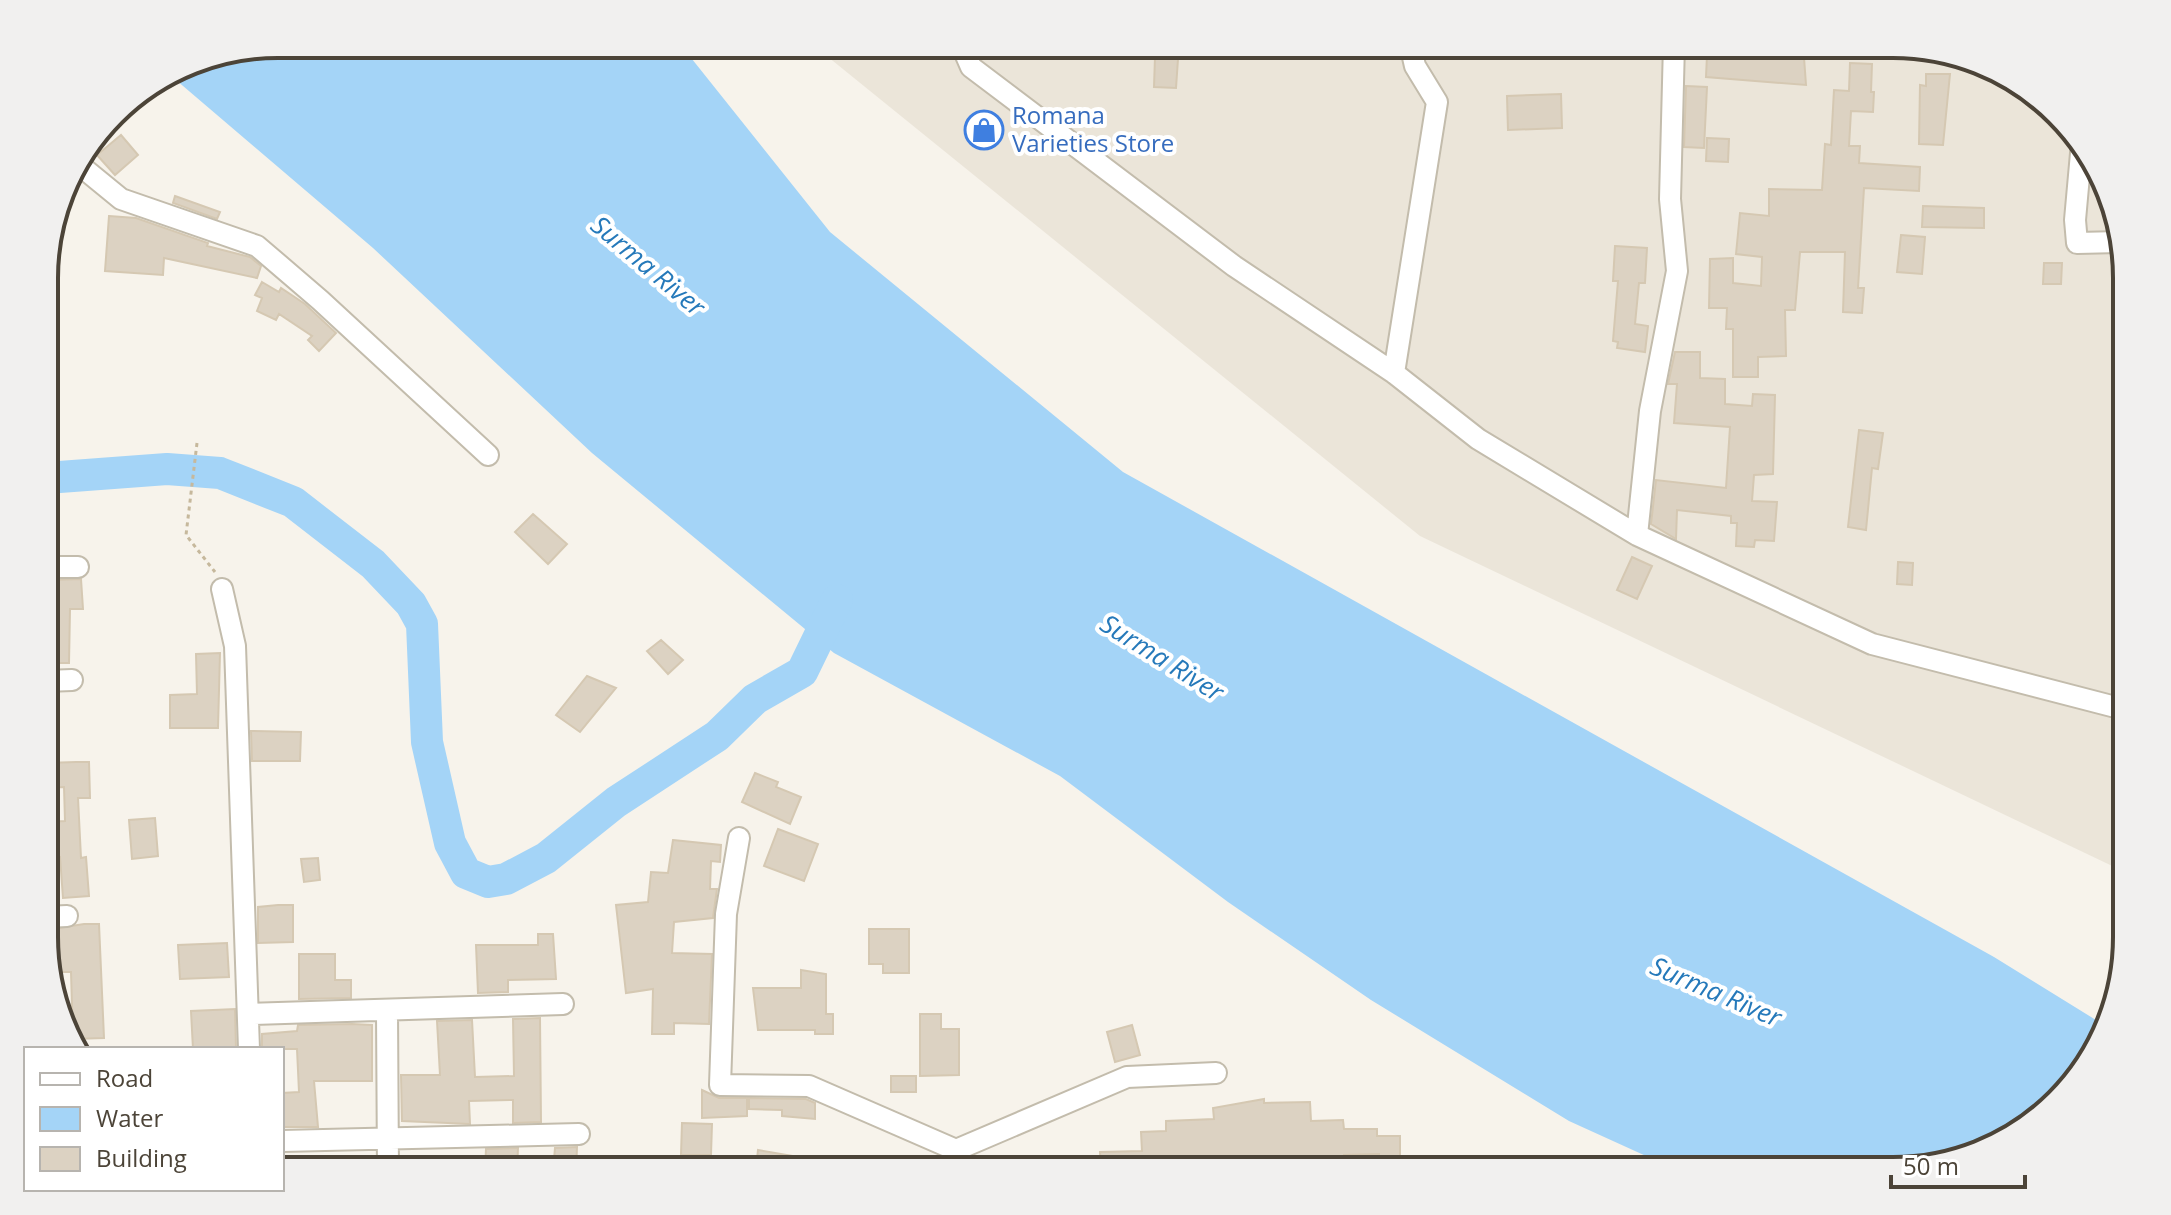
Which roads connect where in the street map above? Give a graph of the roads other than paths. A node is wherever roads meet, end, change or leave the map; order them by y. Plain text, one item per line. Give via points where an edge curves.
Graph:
1 (967, 58) edge
2 (1413, 58) edge
3 (1674, 58) edge
4 (2080, 162) edge
5 (86, 170) edge
6 (2110, 242) edge
7 (1394, 373) junction
8 (488, 455) dead end
9 (1637, 535) junction
10 (58, 567) edge
11 (78, 567) dead end
12 (222, 589) road end
13 (72, 680) dead end
14 (58, 681) edge
15 (2113, 706) edge
16 (739, 838) dead end
17 (58, 916) edge
18 (67, 916) dead end
19 (563, 1004) dead end
20 (387, 1012) junction
21 (250, 1014) junction
22 (249, 1047) edge
23 (1216, 1073) dead end
24 (579, 1134) dead end
25 (386, 1137) junction
26 (284, 1141) edge
27 (387, 1157) edge
28 (950, 1157) edge
29 (966, 1157) edge

1 - 7 street via 971,67 1234,266
2 - 7 street via 1437,102
3 - 9 street via 1670,199 1677,271 1650,411
4 - 6 street via 2077,243
5 - 8 street via 121,199 257,246
7 - 9 street via 1478,439
9 - 15 street via 1872,644
10 - 11 street
12 - 21 street via 235,646
13 - 14 street
16 - 28 street via 726,914 720,1085 809,1086
17 - 18 street
19 - 20 street
20 - 21 street
20 - 25 street
21 - 22 street
23 - 29 street via 1127,1077
24 - 25 street
25 - 26 street
25 - 27 street

